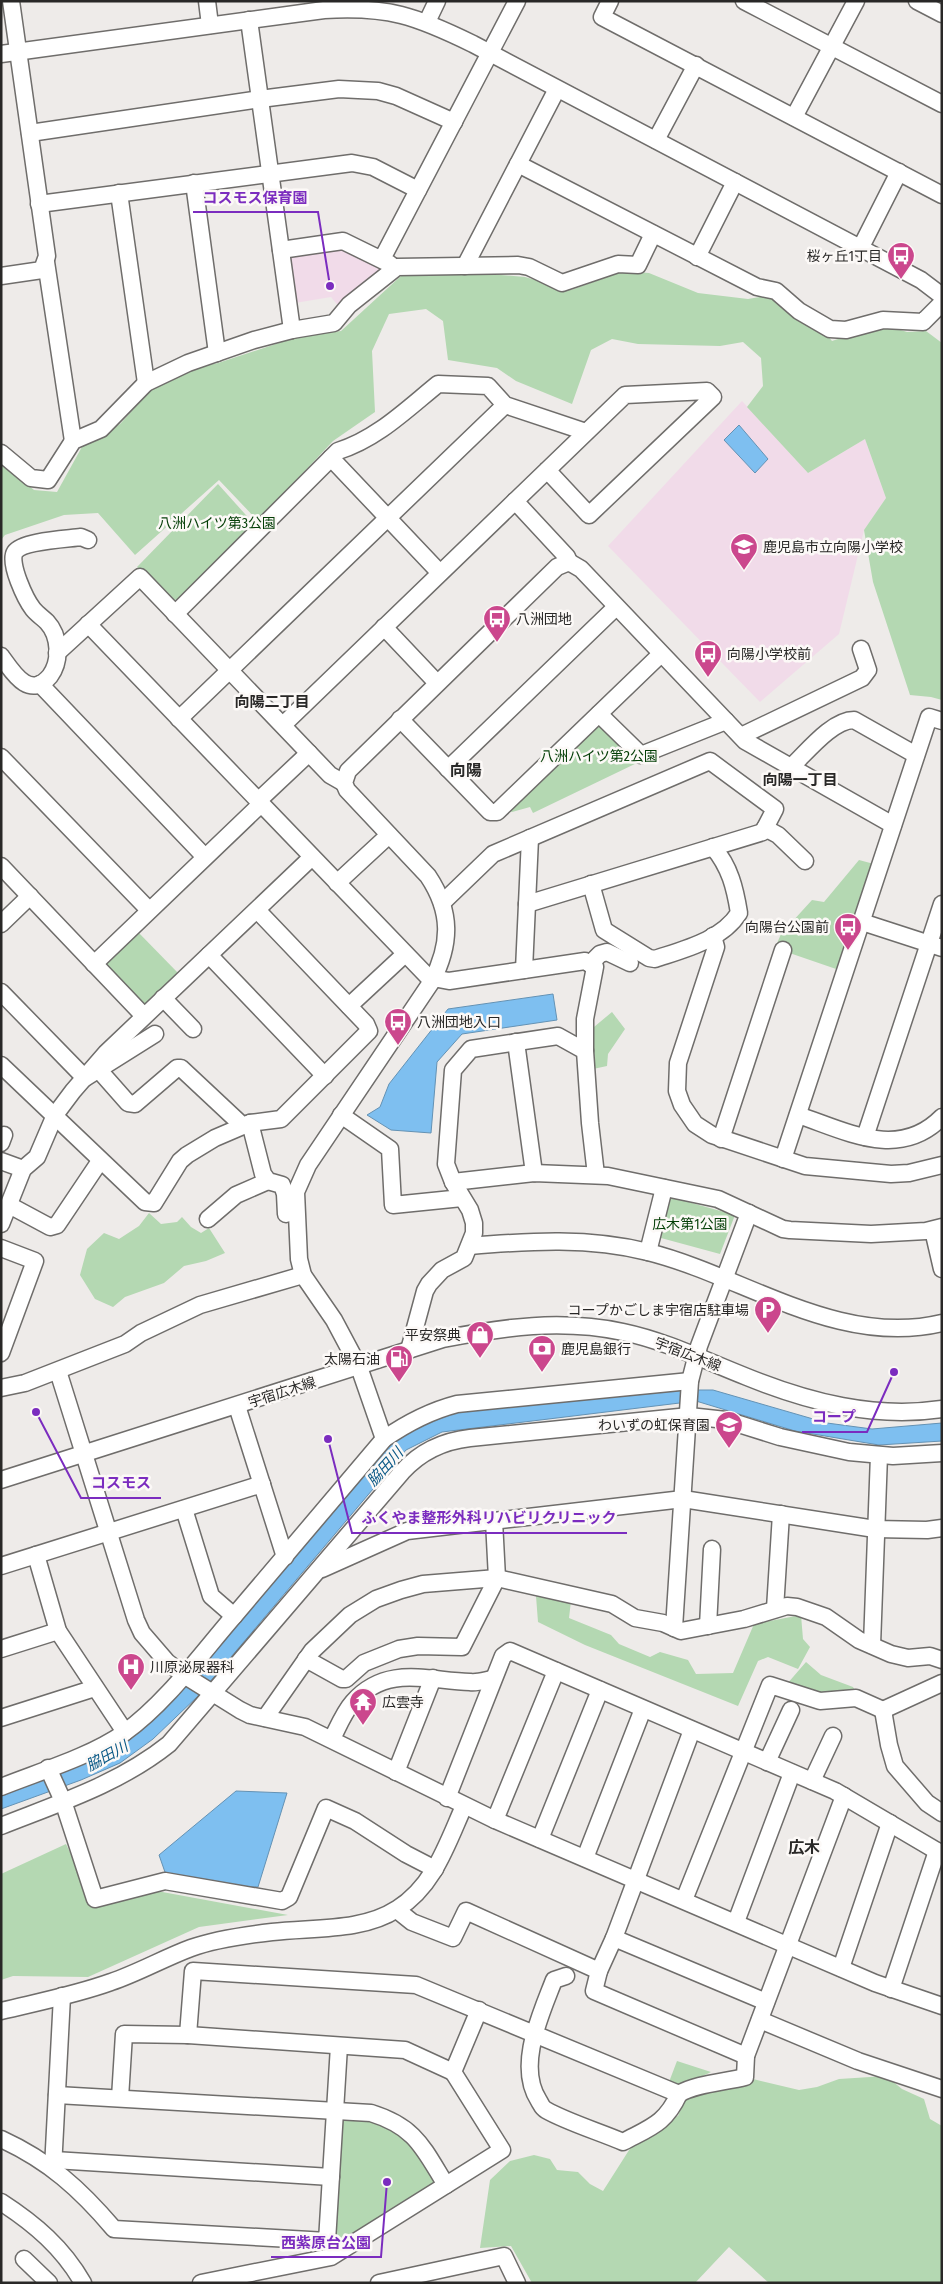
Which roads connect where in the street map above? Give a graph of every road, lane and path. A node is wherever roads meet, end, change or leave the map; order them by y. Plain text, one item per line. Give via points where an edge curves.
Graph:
1 (11, 1) edge
2 (207, 1) edge
3 (437, 1) edge
4 (517, 1) edge
5 (610, 1) edge
6 (744, 1) edge
7 (856, 1) edge
8 (917, 1) edge
9 (942, 14) edge
10 (249, 20) junction
11 (427, 22) junction
12 (210, 25) junction
13 (832, 47) junction
14 (18, 52) junction
15 (490, 53) junction
16 (1, 54) edge
17 (696, 66) junction
18 (557, 89) junction
19 (260, 99) junction
20 (942, 104) edge
21 (794, 117) junction
22 (454, 122) junction
23 (30, 133) junction
24 (656, 140) junction
25 (518, 164) junction
26 (898, 172) junction
27 (270, 173) junction
28 (735, 182) junction
29 (194, 183) junction
30 (418, 190) junction
31 (119, 193) junction
32 (942, 195) edge
33 (40, 204) junction
34 (653, 234) junction
35 (861, 247) junction
36 (281, 250) junction
37 (697, 257) junction
38 (46, 259) junction
39 (382, 259) junction
40 (465, 266) junction
41 (397, 267) junction
42 (1, 276) edge
43 (942, 296) edge
44 (942, 303) edge
45 (292, 330) junction
46 (217, 353) junction
47 (146, 383) junction
48 (505, 405) junction
49 (586, 432) junction
50 (73, 441) junction
51 (1, 453) edge
52 (331, 458) junction
53 (547, 470) junction
54 (515, 500) junction
55 (388, 518) junction
56 (88, 540) dead end
57 (569, 562) junction
58 (440, 573) junction
59 (616, 606) junction
60 (175, 614) junction
61 (88, 624) junction
62 (384, 628) junction
63 (861, 649) dead end
64 (57, 653) junction
65 (661, 654) junction
66 (1, 656) edge
67 (229, 671) junction
68 (437, 683) junction
69 (40, 684) junction
70 (599, 714) junction
71 (180, 718) junction
72 (400, 719) junction
73 (728, 722) junction
74 (942, 722) edge
75 (283, 725) junction
76 (741, 736) junction
77 (309, 753) junction
78 (916, 755) junction
79 (1, 757) edge
80 (792, 767) junction
81 (448, 769) junction
82 (344, 783) junction
83 (260, 802) junction
84 (893, 825) junction
85 (765, 828) junction
86 (388, 835) junction
87 (530, 838) junction
88 (713, 848) junction
89 (205, 857) junction
90 (312, 857) junction
91 (805, 861) dead end
92 (1, 866) edge
93 (337, 882) junction
94 (591, 884) junction
95 (30, 896) junction
96 (442, 903) junction
97 (527, 904) junction
98 (942, 904) edge
99 (149, 910) junction
100 (257, 910) junction
101 (862, 922) junction
102 (1, 924) edge
103 (713, 936) junction
104 (935, 946) edge
105 (783, 950) dead end
106 (406, 954) junction
107 (209, 955) junction
108 (630, 963) dead end
109 (94, 964) junction
110 (590, 964) junction
111 (524, 970) junction
112 (432, 979) junction
113 (1, 992) edge
114 (163, 998) junction
115 (349, 1006) junction
116 (144, 1016) junction
117 (193, 1029) dead end
118 (155, 1034) dead end
119 (516, 1042) junction
120 (585, 1051) junction
121 (1, 1065) edge
122 (92, 1073) junction
123 (325, 1076) junction
124 (55, 1115) junction
125 (341, 1115) junction
126 (798, 1115) junction
127 (942, 1117) edge
128 (246, 1124) junction
129 (865, 1137) junction
130 (720, 1139) junction
131 (783, 1159) junction
132 (1, 1161) edge
133 (100, 1161) junction
134 (942, 1165) edge
135 (23, 1169) junction
136 (534, 1173) junction
137 (596, 1176) junction
138 (268, 1181) junction
139 (453, 1182) junction
140 (664, 1188) junction
141 (462, 1198) junction
142 (9, 1205) junction
143 (749, 1212) junction
144 (208, 1219) dead end
145 (1, 1224) edge
146 (937, 1228) edge
147 (470, 1246) junction
148 (1, 1248) edge
149 (648, 1252) junction
150 (942, 1269) edge
151 (298, 1277) junction
152 (724, 1277) junction
153 (942, 1324) edge
154 (84, 1349) dead end
155 (409, 1350) junction
156 (1, 1353) edge
157 (696, 1356) junction
158 (358, 1367) junction
159 (58, 1371) junction
160 (1, 1378) edge
161 (690, 1384) junction
162 (1, 1388) edge
163 (237, 1406) junction
164 (942, 1409) edge
165 (689, 1413) junction
166 (384, 1439) junction
167 (942, 1453) edge
168 (84, 1454) junction
169 (879, 1455) junction
170 (1, 1480) edge
171 (262, 1484) junction
172 (683, 1499) junction
173 (184, 1509) junction
174 (781, 1514) junction
175 (494, 1521) junction
176 (942, 1528) edge
177 (876, 1529) junction
178 (109, 1532) junction
179 (712, 1549) dead end
180 (36, 1555) junction
181 (285, 1557) junction
182 (1, 1566) edge
183 (318, 1571) junction
184 (496, 1578) junction
185 (776, 1609) junction
186 (234, 1616) junction
187 (708, 1626) junction
188 (674, 1628) junction
189 (58, 1631) junction
190 (872, 1645) junction
191 (1, 1649) edge
192 (306, 1659) junction
193 (942, 1660) edge
194 (556, 1671) junction
195 (185, 1676) junction
196 (433, 1678) junction
197 (494, 1679) junction
198 (942, 1683) edge
199 (95, 1688) junction
200 (600, 1690) junction
201 (212, 1693) junction
202 (643, 1709) junction
203 (790, 1710) dead end
204 (884, 1710) junction
205 (1, 1718) edge
206 (265, 1718) junction
207 (692, 1730) junction
208 (125, 1732) junction
209 (832, 1736) dead end
210 (332, 1739) junction
211 (743, 1752) junction
212 (767, 1762) junction
213 (49, 1771) junction
214 (396, 1772) junction
215 (792, 1773) junction
216 (812, 1781) junction
217 (1, 1787) edge
218 (844, 1796) junction
219 (447, 1798) junction
220 (61, 1799) junction
221 (464, 1806) junction
222 (942, 1813) edge
223 (495, 1820) junction
224 (890, 1823) junction
225 (1, 1826) edge
226 (540, 1840) junction
227 (940, 1853) edge
228 (585, 1858) junction
229 (435, 1869) junction
230 (635, 1879) junction
231 (684, 1900) junction
232 (396, 1910) junction
233 (736, 1922) junction
234 (614, 1938) junction
235 (788, 1944) junction
236 (841, 1968) junction
237 (599, 1971) junction
238 (566, 1976) dead end
239 (891, 1989) junction
240 (62, 1996) junction
241 (766, 2002) junction
242 (942, 2006) edge
243 (479, 2010) junction
244 (1, 2011) edge
245 (760, 2020) junction
246 (188, 2035) junction
247 (535, 2035) junction
248 (339, 2046) junction
249 (746, 2056) junction
250 (453, 2072) junction
251 (942, 2089) edge
252 (679, 2094) junction
253 (57, 2095) junction
254 (120, 2098) junction
255 (335, 2110) junction
256 (1, 2139) edge
257 (53, 2164) junction
258 (331, 2177) junction
259 (446, 2185) junction
260 (1, 2202) edge
261 (1, 2213) edge
262 (24, 2259) dead end
263 (48, 2283) edge
264 (71, 2283) edge
265 (83, 2283) edge
266 (201, 2283) edge
267 (380, 2283) edge
268 (517, 2283) edge

1 - 14 street
2 - 12 street
3 - 11 street
4 - 15 street
5 - 17 street via 602,17
6 - 13 street
7 - 13 street
8 - 9 street
10 - 11 street via 372,9
10 - 12 street
10 - 19 street
11 - 15 street
12 - 14 street
13 - 20 street
13 - 21 street
14 - 16 street
14 - 23 street
15 - 18 street
15 - 22 street
17 - 21 street
17 - 24 street
18 - 24 street
18 - 25 street
19 - 22 street via 339,89 378,91
19 - 23 street
19 - 27 street
21 - 26 street
22 - 30 street
23 - 33 street
24 - 28 street
25 - 34 street
25 - 40 street
26 - 32 street
26 - 35 street
27 - 29 street
27 - 30 street via 358,163 373,167
27 - 36 street
28 - 35 street
28 - 37 street
29 - 31 street
29 - 46 street
30 - 39 street
31 - 33 street
31 - 47 street
33 - 38 street
34 - 37 street
34 - 40 street via 638,265 618,264 562,283 518,265
35 - 43 street via 921,280
36 - 39 street via 343,241
36 - 45 street
37 - 44 street via 757,287 776,291 799,311 830,329 846,330 883,320 923,322
38 - 42 street via 42,270
38 - 50 street
39 - 41 street
40 - 41 street
41 - 45 street via 349,305 334,324
45 - 46 street
46 - 47 street
47 - 50 street via 101,429
48 - 49 street
48 - 52 street via 488,386 438,384 384,429 338,451
48 - 55 street
49 - 53 street
49 - 53 street via 625,395 707,391 713,397 590,515
50 - 51 street via 48,480 31,478
52 - 55 street
52 - 60 street
53 - 54 street
54 - 57 street
54 - 58 street
55 - 58 street
55 - 67 street
56 - 64 street via 81,537 24,545 15,551 16,573 31,605 54,633
57 - 59 street via 581,569
57 - 68 street via 557,567
58 - 62 street
59 - 65 street
59 - 81 street
60 - 61 street via 140,577
60 - 67 street
61 - 64 street
61 - 71 street
62 - 68 street
62 - 75 street
63 - 76 street via 868,670 862,678
64 - 69 street via 53,671
65 - 70 street
65 - 73 street
66 - 69 street via 21,681
67 - 71 street
67 - 75 street
68 - 72 street
69 - 89 street
70 - 73 street via 641,755
70 - 81 street via 497,812 490,812
71 - 83 street
72 - 81 street
72 - 82 street via 348,772
73 - 76 street
74 - 78 street via 929,717
75 - 77 street
76 - 80 street
77 - 82 street
77 - 83 street
78 - 80 street via 854,720 846,720 831,729
78 - 84 street
79 - 99 street
80 - 84 street
82 - 86 street via 356,802
83 - 89 street
83 - 90 street
84 - 101 street
85 - 87 street via 775,809 710,761
85 - 88 street via 763,832
85 - 91 street via 778,834
86 - 93 street
86 - 96 street via 428,876
87 - 96 street via 493,854
87 - 97 street
88 - 94 street
88 - 103 street via 722,858 734,883 739,913 731,925
89 - 99 street
90 - 93 street
90 - 100 street
92 - 95 street
93 - 106 street
94 - 97 street
94 - 103 street via 604,930 650,958 693,947
95 - 102 street
95 - 109 street
96 - 112 street via 447,929 444,955
97 - 111 street
98 - 104 street
99 - 109 street
100 - 107 street
100 - 115 street
101 - 104 street
101 - 126 street
103 - 130 street via 716,947 676,1077 677,1091 687,1114 703,1131
104 - 129 street
105 - 130 street
106 - 112 street
106 - 115 street
107 - 114 street
107 - 123 street
108 - 110 street via 607,952
109 - 116 street
110 - 111 street via 585,961
110 - 120 street via 595,967 586,1019
111 - 112 street via 448,981
112 - 125 street
113 - 122 street
114 - 116 street
114 - 117 street
115 - 123 street via 366,1024 368,1031
116 - 122 street via 106,1053
118 - 122 street
119 - 120 street via 558,1036
119 - 136 street
119 - 139 street via 471,1049 452,1070 446,1164
120 - 137 street
121 - 124 street
122 - 124 street
122 - 128 street via 128,1103 135,1104 181,1068
123 - 128 street via 281,1119
124 - 133 street
124 - 135 street via 37,1157
125 - 141 street via 390,1149 393,1205
125 - 151 street via 298,1184
126 - 129 street
126 - 131 street
127 - 129 street via 926,1131 896,1141
128 - 133 street via 215,1138 180,1161 154,1203 145,1202
128 - 138 street
130 - 131 street
131 - 134 street via 805,1166 892,1174
132 - 135 street
133 - 142 street via 57,1225 50,1227
135 - 142 street
136 - 137 street
136 - 139 street
137 - 140 street
138 - 144 street via 236,1195
138 - 151 street via 282,1186 285,1194 289,1261
139 - 141 street
140 - 143 street via 718,1199
140 - 149 street
141 - 147 street via 474,1222
142 - 145 street
143 - 146 street via 790,1230 871,1234
143 - 152 street
146 - 150 street
147 - 149 street via 552,1240 598,1243
147 - 155 street via 464,1258 442,1270 425,1291
148 - 156 street via 36,1261
149 - 152 street
151 - 158 street via 334,1320
151 - 159 street via 200,1305 125,1344
152 - 153 street via 788,1304 863,1326 910,1328
152 - 157 street
154 - 160 street via 32,1372
155 - 157 street, 宇宿広木線 via 482,1331 572,1324 624,1332
155 - 158 street, 宇宿広木線
157 - 161 street
157 - 164 street, 宇宿広木線 via 784,1392 839,1406 903,1412
158 - 163 street, 宇宿広木線
158 - 166 street
159 - 162 street
159 - 168 street
161 - 165 street
161 - 166 street via 457,1404 411,1420
163 - 168 street, 宇宿広木線
163 - 171 street
165 - 169 street via 828,1448
165 - 172 street
165 - 183 street via 470,1438 443,1444 410,1463
166 - 181 street
167 - 169 street
168 - 170 street, 宇宿広木線
168 - 178 street
169 - 177 street
171 - 173 street
171 - 181 street
172 - 174 street
172 - 175 street
172 - 188 street
173 - 178 street
173 - 186 street via 211,1596
174 - 177 street
174 - 185 street
175 - 183 street via 407,1531
175 - 184 street
176 - 177 street
177 - 190 street
178 - 180 street
178 - 195 street via 142,1633 167,1662
179 - 187 street
180 - 182 street
180 - 189 street
181 - 186 street
183 - 201 street
184 - 188 street via 612,1604 635,1618
184 - 192 street via 423,1584 376,1599 330,1631
184 - 192 street via 462,1647 398,1649 364,1663 346,1679
185 - 187 street
185 - 190 street via 787,1606 810,1611
186 - 195 street
187 - 188 street via 681,1631
189 - 191 street
189 - 199 street
190 - 193 street via 897,1656 930,1656
192 - 206 street
194 - 197 street via 510,1651 503,1656
194 - 200 street
194 - 223 street
195 - 201 street
195 - 208 street
196 - 197 street via 471,1682
196 - 210 street via 399,1677 364,1692 353,1702
196 - 214 street
197 - 219 street
198 - 204 street
199 - 205 street
199 - 208 street
200 - 202 street
200 - 226 street
201 - 206 street via 240,1710
201 - 220 street via 169,1744 154,1756 116,1779
202 - 207 street
202 - 228 street
203 - 212 street
204 - 211 street via 856,1698 820,1701 770,1685
204 - 222 street via 895,1766 927,1803
206 - 210 street via 292,1723
207 - 211 street
207 - 230 street
208 - 213 street
209 - 216 street
210 - 214 street
211 - 212 street
211 - 231 street
212 - 215 street
213 - 217 street
213 - 220 street
214 - 219 street
215 - 216 street
215 - 233 street
216 - 218 street
218 - 224 street
218 - 235 street
219 - 221 street
220 - 225 street
220 - 229 street via 96,1899 165,1881 282,1902 289,1897 326,1808 355,1821
221 - 223 street
221 - 229 street
223 - 226 street
224 - 227 street
224 - 236 street
226 - 228 street
227 - 239 street
228 - 230 street
229 - 232 street via 418,1893
230 - 231 street
230 - 234 street
231 - 233 street
232 - 237 street via 412,1922 453,1938 466,1911
232 - 240 street via 371,1921 272,1932 210,1943 112,1982
233 - 235 street
234 - 237 street
234 - 241 street
235 - 236 street
235 - 241 street
236 - 239 street
237 - 249 street via 594,1991
238 - 247 street via 554,1980
239 - 242 street
240 - 244 street
240 - 253 street
241 - 245 street
243 - 246 street via 416,1985 193,1971
243 - 247 street
243 - 250 street
245 - 249 street
245 - 251 street via 858,2061
246 - 248 street
246 - 254 street via 124,2034
247 - 252 street
247 - 252 street via 531,2076 534,2094 544,2109 623,2142 660,2122
248 - 250 street via 405,2050
248 - 255 street
249 - 252 street via 745,2077 688,2088
250 - 259 street via 502,2150
253 - 254 street
253 - 257 street
254 - 255 street
255 - 258 street
255 - 259 street via 372,2114 400,2124 422,2145
256 - 257 street
257 - 258 street
257 - 258 street via 114,2229 327,2241
259 - 266 street via 331,2257
260 - 265 street via 47,2236
261 - 264 street via 37,2240
262 - 263 street
267 - 268 street via 504,2256

